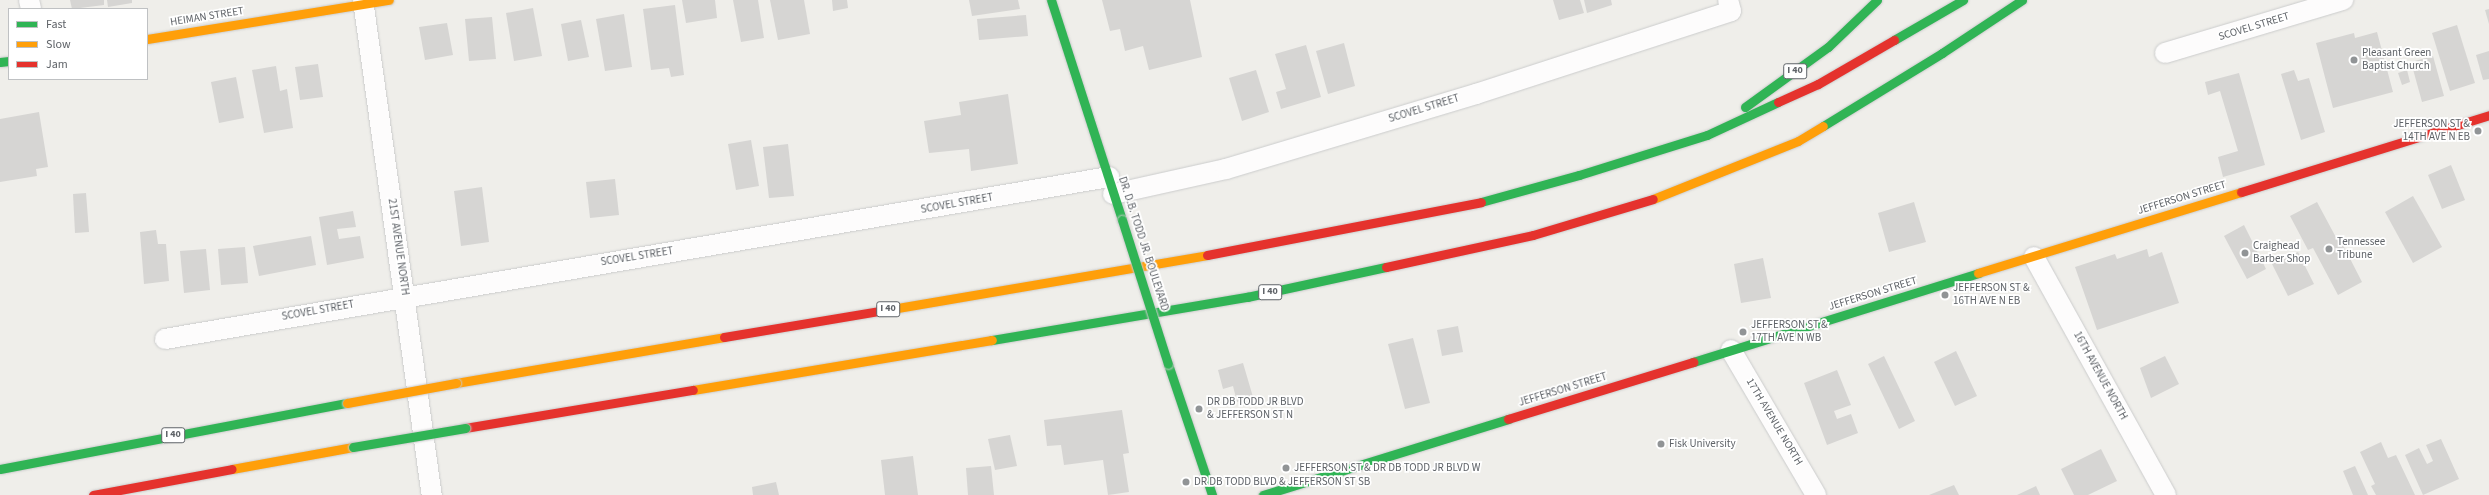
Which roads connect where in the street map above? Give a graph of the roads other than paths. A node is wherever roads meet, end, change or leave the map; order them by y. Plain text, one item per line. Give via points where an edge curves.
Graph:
1 (390, 0) edge
2 (1051, 0) edge
3 (1877, 0) edge
4 (1962, 0) edge
5 (2022, 0) edge
6 (2342, 0) edge
7 (363, 2) edge
8 (1729, 5) edge
9 (148, 39) edge
10 (2164, 53) dead end
11 (2489, 116) edge
12 (1707, 135) junction
13 (1111, 186) junction
14 (2034, 257) junction
15 (405, 296) junction
16 (165, 339) dead end
17 (1731, 350) junction
18 (0, 469) edge
19 (93, 495) edge
20 (432, 495) edge
21 (1212, 495) edge
22 (1263, 495) edge
23 (1816, 495) edge
24 (2166, 495) edge

1 - 7 main road, HEIMAN STREET
2 - 13 main road, DR. D.B. TODD JR. BOULEVARD
3 - 12 main road, I 40 via 1828,47
4 - 12 main road via 1818,84
5 - 19 main road, I 40, bridge via 1942,54 1798,141 1646,202 1533,236 1247,297 353,447
6 - 10 street, SCOVEL STREET
7 - 9 main road, HEIMAN STREET
7 - 15 street, 21ST AVENUE NORTH
8 - 13 street, SCOVEL STREET via 1476,94 1226,169
11 - 14 main road, JEFFERSON STREET
12 - 18 main road, I 40, bridge via 1579,175 1468,204 1239,249 456,383
13 - 15 street, SCOVEL STREET
13 - 21 main road, DR. D.B. TODD JR. BOULEVARD, bridge
14 - 17 main road, JEFFERSON STREET
14 - 24 street, 16TH AVENUE NORTH
15 - 16 street, SCOVEL STREET
15 - 20 street, 21ST AVENUE NORTH
17 - 22 main road, JEFFERSON STREET
17 - 23 street, 17TH AVENUE NORTH

